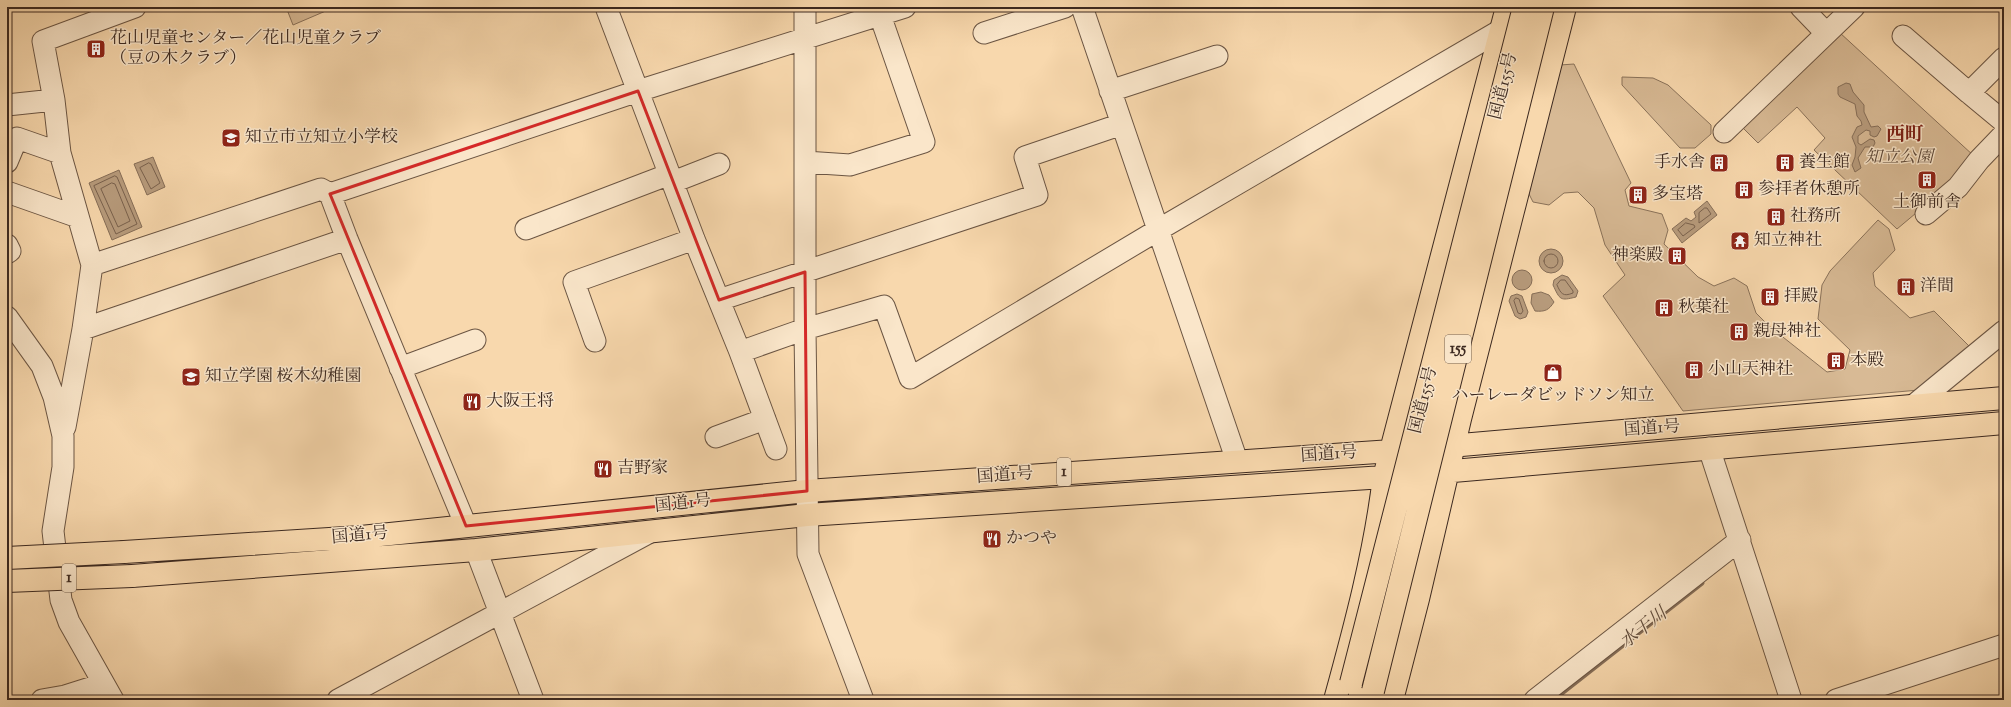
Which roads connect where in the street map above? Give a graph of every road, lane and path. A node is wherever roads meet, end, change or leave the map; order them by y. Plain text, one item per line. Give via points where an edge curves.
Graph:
1 (135, 7) edge
2 (606, 7) edge
3 (805, 7) edge
4 (905, 7) edge
5 (1065, 7) edge
6 (1082, 7) edge
7 (1507, 7) edge
8 (1524, 7) edge
9 (1543, 7) edge
10 (1801, 7) edge
11 (1854, 7) edge
12 (1559, 13) edge
13 (880, 15) junction
14 (1501, 30) junction
15 (984, 34) dead end
16 (1826, 34) junction
17 (1903, 36) dead end
18 (805, 38) junction
19 (1217, 56) dead end
20 (2004, 58) edge
21 (638, 91) junction
22 (1110, 91) junction
23 (1969, 93) junction
24 (54, 100) junction
25 (7, 105) edge
26 (2004, 122) edge
27 (1122, 124) junction
28 (1724, 132) dead end
29 (2004, 134) edge
30 (60, 153) junction
31 (7, 162) edge
32 (805, 162) junction
33 (719, 164) dead end
34 (671, 178) junction
35 (7, 192) edge
36 (330, 194) junction
37 (1926, 214) dead end
38 (78, 217) junction
39 (526, 229) dead end
40 (1158, 230) junction
41 (347, 239) junction
42 (694, 239) junction
43 (7, 245) edge
44 (7, 254) edge
45 (92, 266) junction
46 (805, 272) junction
47 (719, 300) junction
48 (7, 317) edge
49 (83, 329) junction
50 (805, 329) junction
51 (2004, 331) edge
52 (475, 340) dead end
53 (595, 341) dead end
54 (740, 352) junction
55 (400, 368) junction
56 (2004, 398) edge
57 (1914, 405) junction
58 (765, 419) junction
59 (2004, 423) edge
60 (63, 436) junction
61 (716, 437) dead end
62 (1454, 444) junction
63 (1709, 448) junction
64 (776, 449) dead end
65 (1392, 451) junction
66 (1237, 461) junction
67 (1448, 472) junction
68 (1384, 477) junction
69 (807, 491) junction
70 (807, 516) junction
71 (466, 526) junction
72 (650, 532) junction
73 (1740, 540) junction
74 (476, 550) junction
75 (7, 558) edge
76 (7, 581) edge
77 (500, 613) junction
78 (2004, 645) edge
79 (108, 692) edge
80 (1349, 692) edge
81 (1378, 697) edge
82 (42, 700) edge
83 (338, 700) edge
84 (533, 700) edge
85 (863, 700) edge
86 (1336, 700) edge
87 (1535, 700) edge
88 (1791, 700) edge
89 (1836, 700) edge

1 - 24 street via 42,41
2 - 21 street
3 - 18 street
4 - 13 street
5 - 15 street
6 - 22 street
7 - 14 highway, 155
8 - 80 highway, 国道155号 / 155, bridge
9 - 81 highway, 国道155号 / 155, bridge
10 - 16 street
11 - 16 street
12 - 62 highway, 155
13 - 18 street
13 - 32 street via 924,142 850,165
14 - 40 street
14 - 65 highway, 155
16 - 28 street
17 - 23 street
18 - 21 street
18 - 32 street
19 - 22 street
20 - 23 street
21 - 34 street
21 - 36 street
22 - 27 street
23 - 26 street
24 - 25 street
24 - 30 street
27 - 40 street
27 - 46 street via 1025,157 1037,196
29 - 37 street via 1958,186
30 - 31 street via 17,138
30 - 38 street
32 - 46 street
33 - 34 street
34 - 39 street
34 - 42 street
35 - 38 street
36 - 41 street
36 - 45 street via 321,189
38 - 45 street
40 - 50 street via 910,378 884,306
40 - 66 street
41 - 49 street
41 - 55 street
42 - 47 street
42 - 53 street via 574,282
43 - 44 street via 10,251
45 - 49 street
46 - 47 street
46 - 50 street
47 - 54 street
48 - 60 street via 42,366 54,397
49 - 60 street
50 - 54 street
50 - 69 street
51 - 57 street
52 - 55 street
54 - 58 street
55 - 71 street
56 - 57 highway, 国道1号 / 1
57 - 62 highway, 国道1号 / 1 via 1690,426
58 - 61 street
58 - 64 street
59 - 63 highway, 国道1号 / 1
60 - 79 street via 62,467 53,531 61,600 69,622
62 - 65 highway, 国道1号 / 1
62 - 67 highway, 155
63 - 67 highway, 国道1号 / 1
63 - 73 street
65 - 66 highway, 国道1号 / 1
65 - 68 highway, 155
66 - 69 highway, 国道1号 / 1
67 - 68 highway, 国道1号 / 1
67 - 81 highway, 155
68 - 70 highway, 国道1号 / 1
68 - 86 highway, 155 via 1360,608
69 - 70 street
69 - 71 highway, 国道1号 / 1
70 - 72 highway, 国道1号 / 1
70 - 85 street via 808,554
71 - 75 highway, 国道1号 / 1, bridge via 361,537
72 - 74 highway, 国道1号 / 1
72 - 77 street
73 - 87 street
73 - 88 street
74 - 76 highway, 国道1号 / 1, bridge via 132,576
74 - 77 street
77 - 83 street
77 - 84 street
78 - 89 street
79 - 82 street

